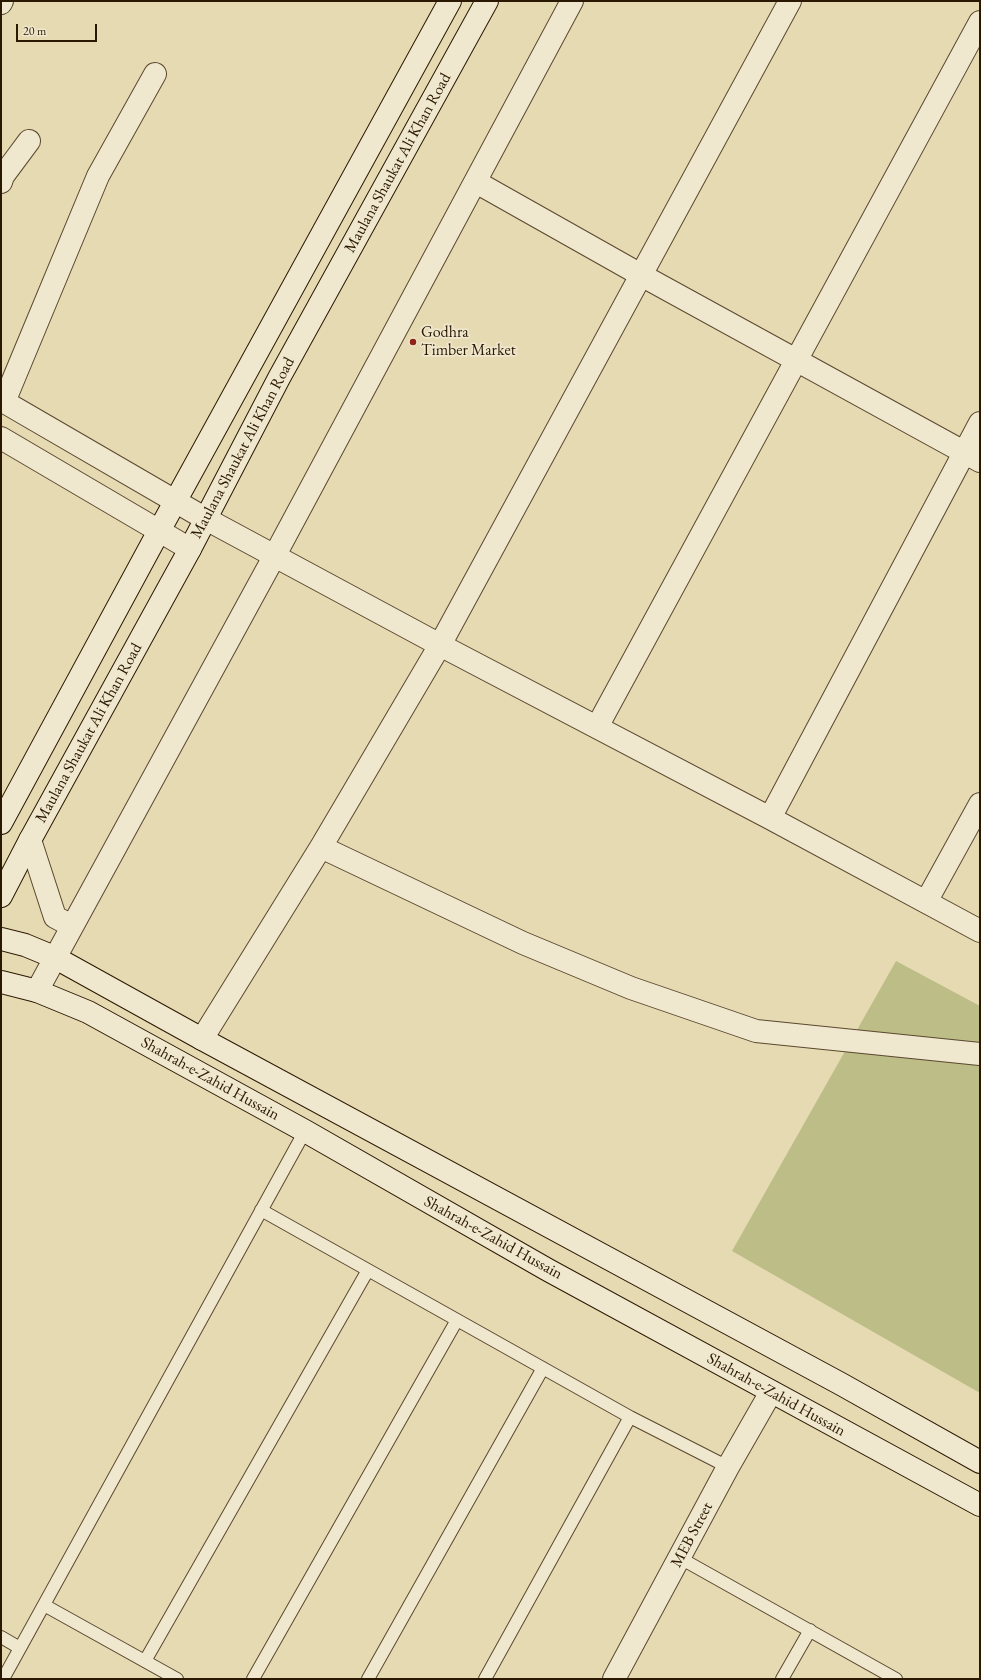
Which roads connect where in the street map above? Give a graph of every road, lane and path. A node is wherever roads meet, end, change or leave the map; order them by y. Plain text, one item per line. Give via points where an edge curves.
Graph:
1 (450, 1) edge
2 (487, 1) edge
3 (572, 1) edge
4 (790, 1) edge
5 (980, 22) edge
6 (155, 74) dead end
7 (29, 142) dead end
8 (1, 182) edge
9 (476, 182) junction
10 (641, 275) junction
11 (796, 360) junction
12 (2, 401) edge
13 (980, 423) edge
14 (1, 438) edge
15 (972, 457) edge
16 (176, 501) junction
17 (206, 519) junction
18 (159, 531) junction
19 (190, 549) junction
20 (275, 555) junction
21 (440, 645) junction
22 (597, 726) junction
23 (980, 804) edge
24 (770, 818) junction
25 (1, 823) edge
26 (30, 840) junction
27 (321, 847) junction
28 (1, 896) edge
29 (926, 902) junction
30 (72, 926) junction
31 (980, 931) edge
32 (1, 939) edge
33 (54, 957) junction
34 (1, 982) edge
35 (37, 991) junction
36 (202, 1039) junction
37 (980, 1054) edge
38 (304, 1131) junction
39 (261, 1210) junction
40 (368, 1270) junction
41 (457, 1320) junction
42 (543, 1368) junction
43 (771, 1392) junction
44 (630, 1416) junction
45 (980, 1462) edge
46 (728, 1467) junction
47 (980, 1505) edge
48 (680, 1558) junction
49 (44, 1605) junction
50 (810, 1630) junction
51 (1, 1637) edge
52 (20, 1648) junction
53 (145, 1661) junction
54 (3, 1679) edge
55 (177, 1679) edge
56 (253, 1679) edge
57 (368, 1679) edge
58 (485, 1679) edge
59 (614, 1679) edge
60 (782, 1679) edge
61 (896, 1679) edge

1 - 16 street, Maulana Shaukat Ali Khan Road
2 - 17 street, Maulana Shaukat Ali Khan Road via 279,378
3 - 9 street
4 - 10 street
5 - 11 street
6 - 12 street via 98,176
7 - 8 street
9 - 10 street
9 - 20 street
10 - 11 street
10 - 21 street
11 - 15 street
11 - 22 street
12 - 16 street
13 - 15 street
14 - 18 street
15 - 24 street
16 - 17 street
16 - 18 street, Maulana Shaukat Ali Khan Road
17 - 19 street, Maulana Shaukat Ali Khan Road
17 - 20 street
18 - 19 street
18 - 25 street, Maulana Shaukat Ali Khan Road
19 - 26 street, Maulana Shaukat Ali Khan Road
20 - 21 street
20 - 30 street
21 - 22 street
21 - 27 street
22 - 24 street
23 - 29 street
24 - 29 street
26 - 28 street, Maulana Shaukat Ali Khan Road
26 - 30 street via 55,917
27 - 36 street
27 - 37 street via 538,949 631,988 756,1031
29 - 31 street
30 - 33 street
32 - 33 street, Shahrah-e-Zahid Hussain via 25,945
33 - 35 street
33 - 36 street, Shahrah-e-Zahid Hussain
34 - 35 street, Shahrah-e-Zahid Hussain
35 - 38 street, Shahrah-e-Zahid Hussain via 88,1012
36 - 45 street, Shahrah-e-Zahid Hussain
38 - 39 lane
38 - 43 street, Shahrah-e-Zahid Hussain via 548,1270
39 - 40 lane
39 - 49 lane
40 - 41 lane
40 - 53 lane
41 - 42 lane
41 - 56 lane
42 - 44 lane
42 - 57 lane
43 - 46 street, MEB Street
43 - 47 street, Shahrah-e-Zahid Hussain
44 - 46 lane
44 - 58 lane
46 - 48 street, MEB Street
48 - 50 lane
48 - 59 street, MEB Street
49 - 52 lane
49 - 53 lane
50 - 60 lane
50 - 61 lane
51 - 52 lane
52 - 54 lane
53 - 55 lane

